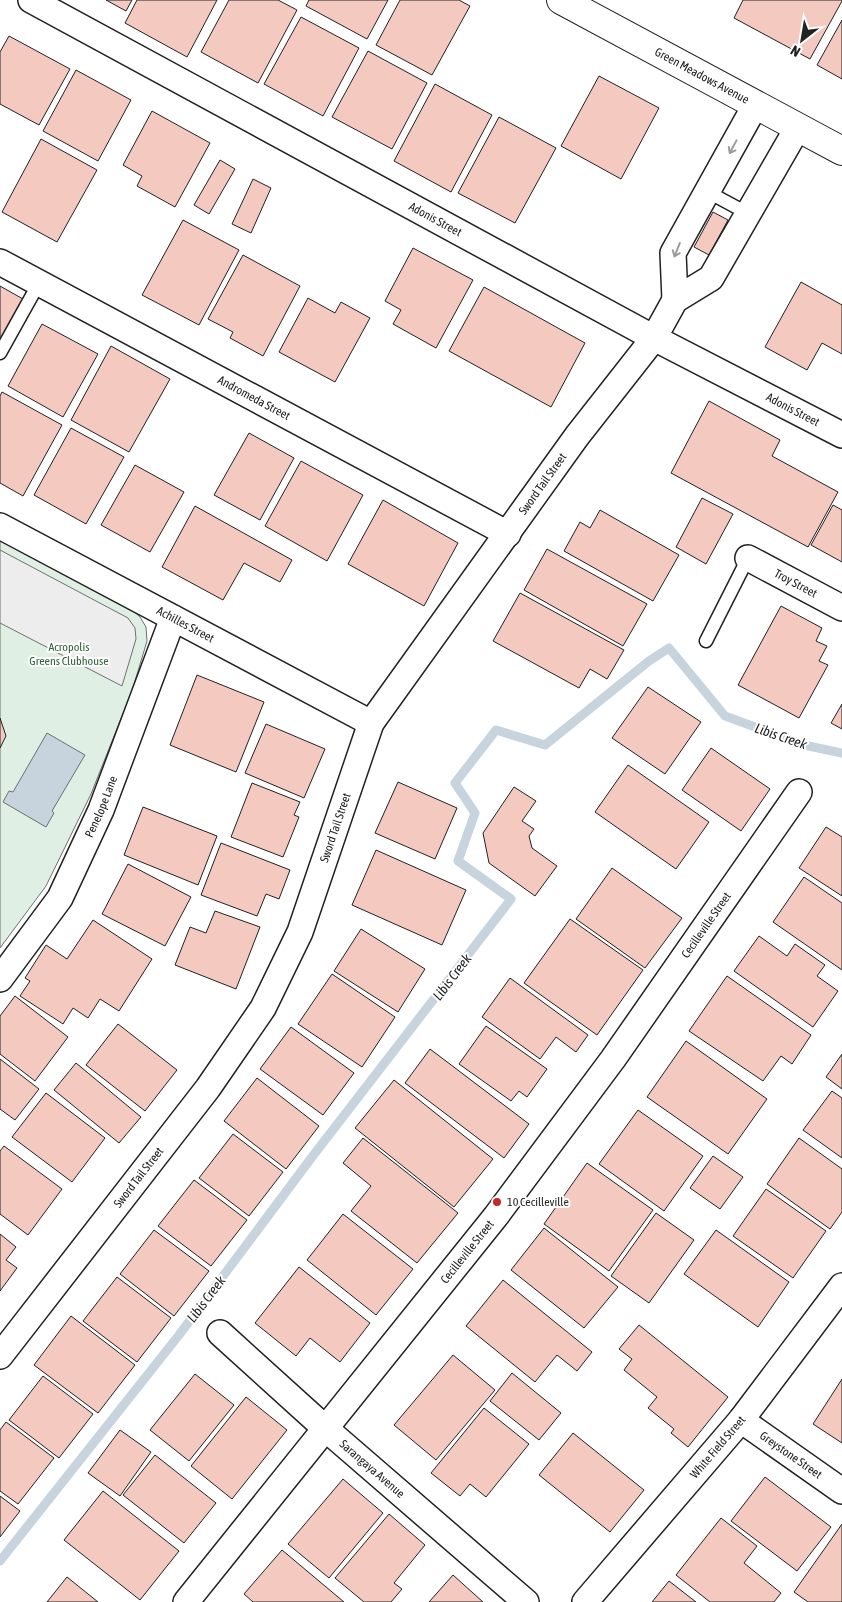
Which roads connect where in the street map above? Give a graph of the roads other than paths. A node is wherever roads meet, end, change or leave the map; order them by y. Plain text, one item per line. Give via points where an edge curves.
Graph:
1 (31, 0) edge
2 (561, 0) edge
3 (756, 104) junction
4 (798, 127) junction
5 (842, 151) edge
6 (708, 192) junction
7 (747, 213) junction
8 (0, 262) edge
9 (39, 283) junction
10 (675, 300) junction
11 (654, 338) junction
12 (0, 353) edge
13 (842, 435) edge
14 (0, 526) edge
15 (508, 534) junction
16 (748, 558) joint
17 (842, 608) edge
18 (173, 618) junction
19 (706, 641) dead end
20 (371, 723) junction
21 (799, 792) dead end
22 (0, 979) edge
23 (842, 1286) edge
24 (220, 1333) dead end
25 (0, 1356) edge
26 (741, 1420) junction
27 (326, 1428) junction
28 (842, 1491) edge
29 (186, 1602) edge
30 (526, 1602) edge
31 (585, 1602) edge

1 - 11 street, Adonis Street
2 - 3 street, Green Meadows Avenue
3 - 4 street, Green Meadows Avenue
3 -> 6 street
4 - 5 street, Green Meadows Avenue
4 - 7 street, Sword Tail Street
6 - 7 lane
6 -> 10 street via 674,253
7 - 10 street, Sword Tail Street via 711,278
8 - 9 street, Andromeda Street
9 - 12 lane
9 - 15 street, Andromeda Street
10 - 11 street, Sword Tail Street
11 - 13 street, Adonis Street
11 - 15 street, Sword Tail Street via 577,436
14 - 18 street, Achilles Street
15 - 20 street, Sword Tail Street
16 - 17 street, Troy Street
16 - 19 lane
18 - 20 street, Achilles Street
18 - 22 street, Penelope Lane via 101,810 60,898
20 - 25 street, Sword Tail Street via 300,932 263,1008 208,1088
21 - 27 street, Cecilleville Street via 613,1059 496,1216
23 - 26 street, White Field Street
24 - 27 street, Sarangaya Avenue
26 - 28 street, Greystone Street
26 - 31 street, White Field Street
27 - 29 street, Cecilleville Street
27 - 30 street, Sarangaya Avenue

